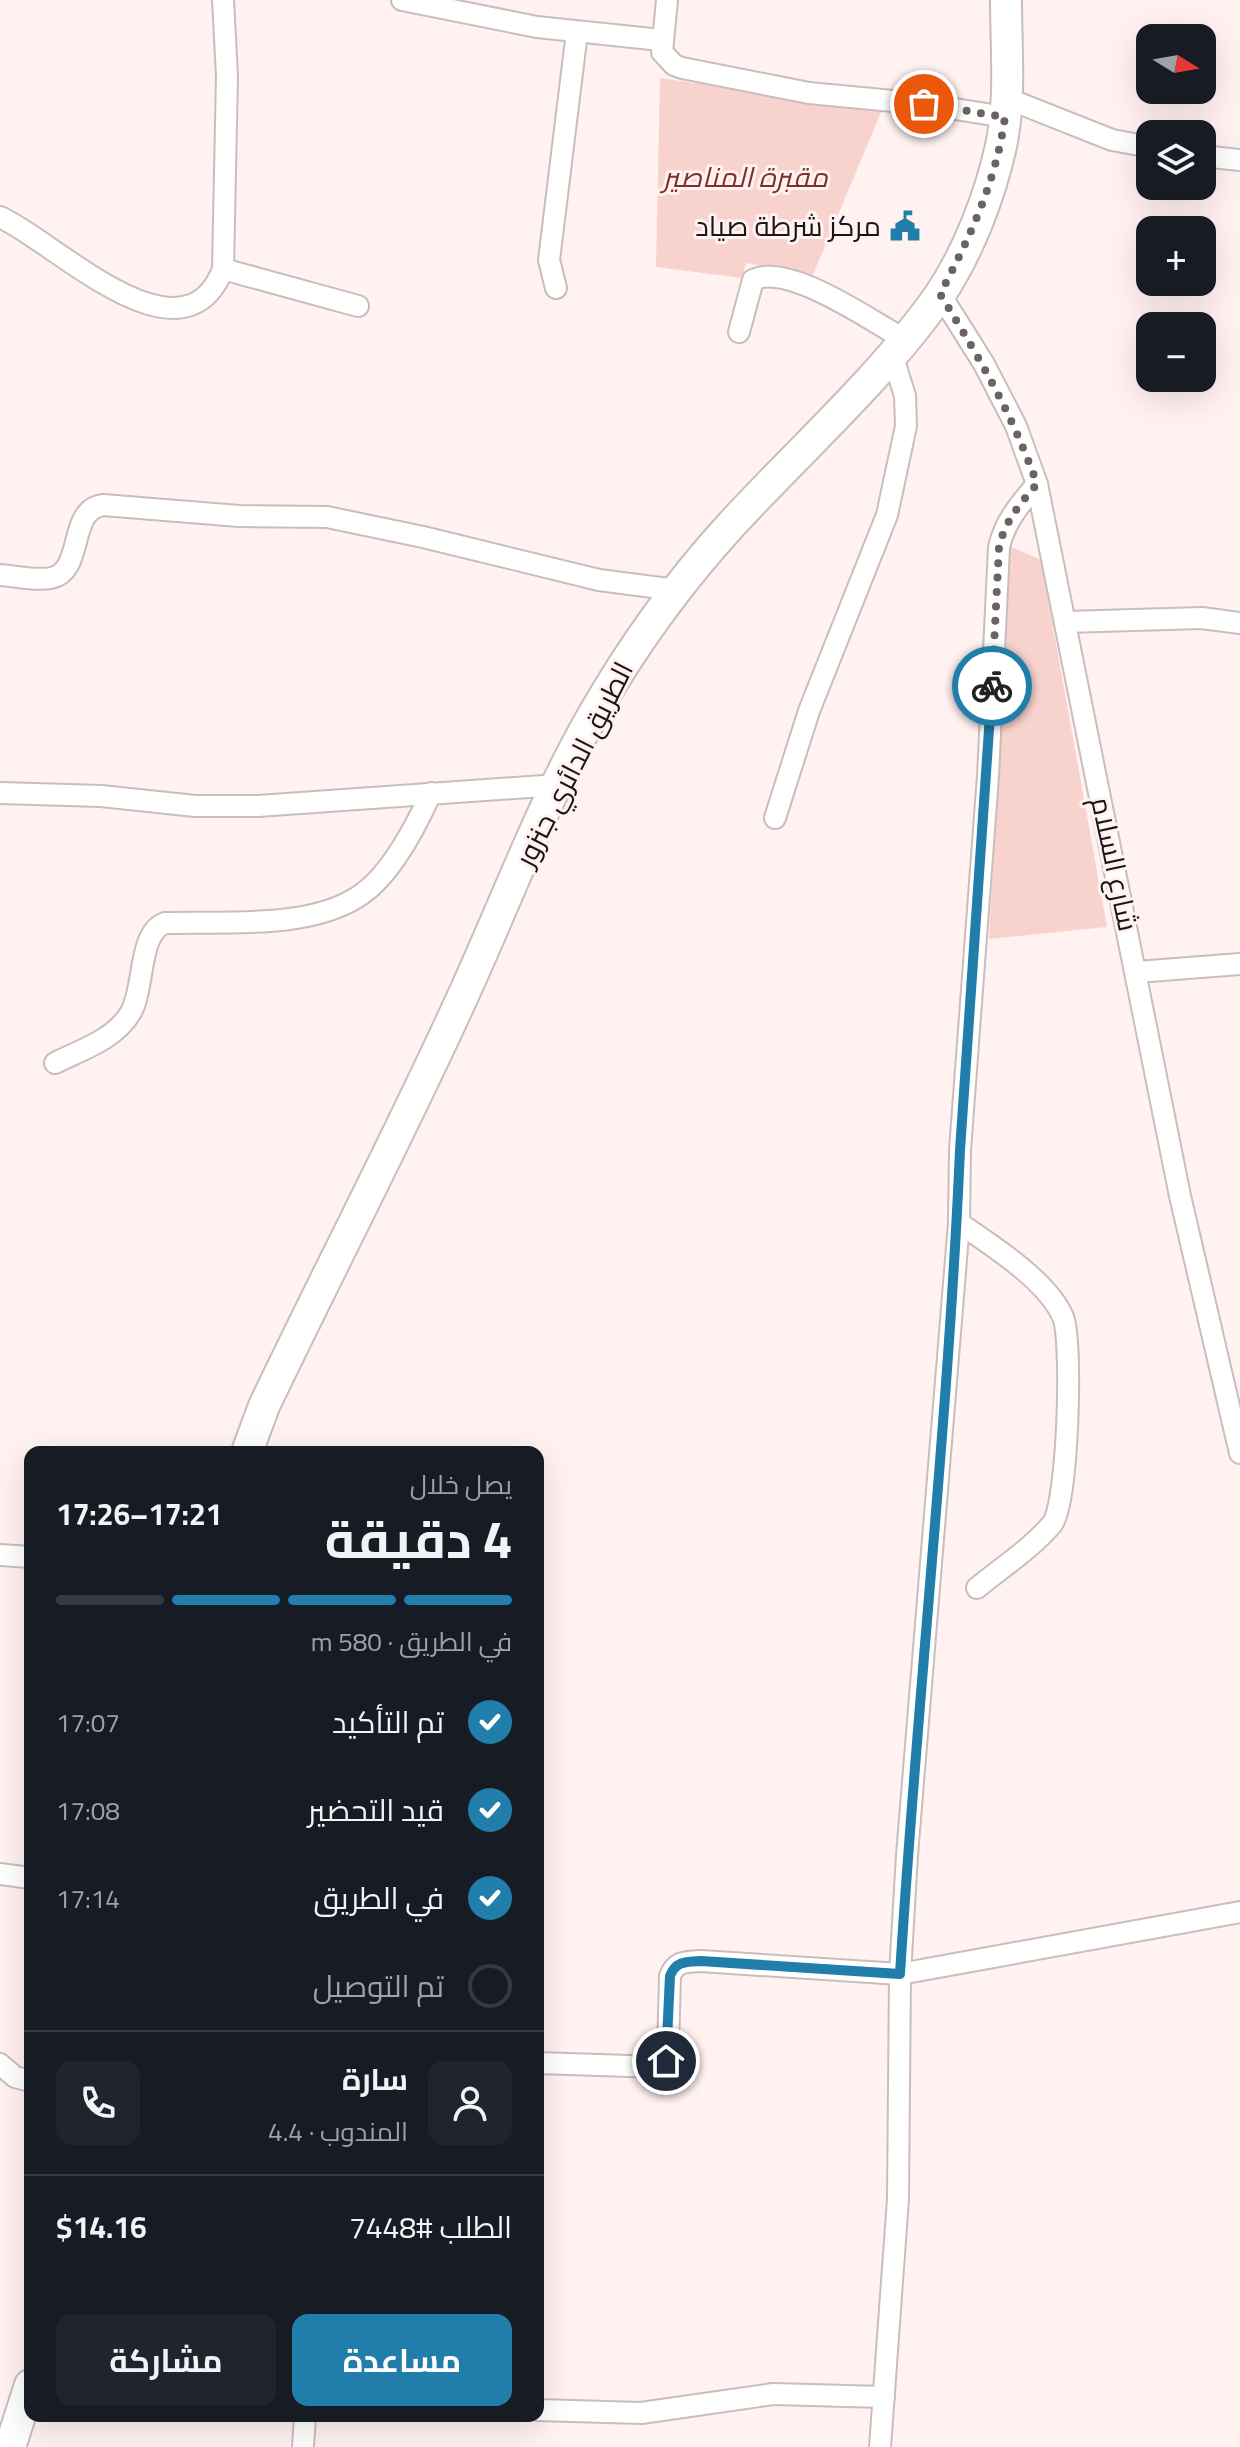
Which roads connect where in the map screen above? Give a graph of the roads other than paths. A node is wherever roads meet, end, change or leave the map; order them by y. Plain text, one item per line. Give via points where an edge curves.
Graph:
1 (223, 0) edge
2 (402, 0) edge
3 (667, 0) edge
4 (1006, 0) edge
5 (577, 32) junction
6 (661, 40) junction
7 (1006, 108) junction
8 (1136, 144) edge
9 (1216, 157) edge
10 (1240, 160) edge
11 (0, 217) edge
12 (223, 269) junction
13 (556, 288) dead end
14 (940, 294) junction
15 (358, 306) dead end
16 (739, 332) dead end
17 (898, 346) junction
18 (1037, 484) junction
19 (0, 575) edge
20 (676, 590) junction
21 (1065, 622) junction
22 (1240, 623) edge
23 (557, 785) junction
24 (0, 793) edge
25 (431, 793) junction
26 (775, 818) dead end
27 (1240, 964) edge
28 (1137, 972) junction
29 (55, 1063) dead end
30 (959, 1223) junction
31 (249, 1446) edge
32 (1240, 1453) edge
33 (0, 1555) edge
34 (24, 1557) edge
35 (977, 1588) dead end
36 (0, 1874) edge
37 (24, 1877) edge
38 (1240, 1912) edge
39 (900, 1974) junction
40 (544, 2063) edge
41 (0, 2064) edge
42 (24, 2079) edge
43 (884, 2397) junction
44 (24, 2404) edge
45 (544, 2410) edge
46 (305, 2422) edge
47 (10, 2447) edge
48 (303, 2447) edge
49 (880, 2447) edge

1 - 12 street
2 - 5 street
3 - 6 street
4 - 7 main road, الطريق الدائري جنزور
5 - 6 street
5 - 13 street via 549,260
6 - 7 street via 669,61 692,71 809,93
7 - 8 street
7 - 14 main road, الطريق الدائري جنزور via 987,196
9 - 10 street
11 - 12 street via 105,286 150,305 185,307 206,299
12 - 15 street
14 - 17 main road, الطريق الدائري جنزور
14 - 18 street, شارع السلام via 1016,426
16 - 17 street via 753,280 770,276 801,283
17 - 20 main road, الطريق الدائري جنزور
17 - 26 street via 906,426 887,515 815,697
18 - 21 street, شارع السلام
18 - 30 street via 1011,514 999,547
19 - 20 street via 43,578 62,573 85,515 103,505 327,517 599,580
20 - 23 main road, الطريق الدائري جنزور via 599,705
21 - 22 street via 1202,618
21 - 28 street, شارع السلام
23 - 25 street
23 - 31 main road, الطريق الدائري جنزور
24 - 25 street via 195,806
25 - 29 street via 383,872 347,903 322,913 250,922 158,925 149,936 131,1013 104,1040
27 - 28 street
28 - 32 street, شارع السلام via 1180,1196
30 - 35 street via 1049,1295 1063,1318 1067,1343 1061,1503 1054,1522
30 - 39 street
33 - 34 street
36 - 37 street
38 - 39 street
39 - 40 street via 680,1963 670,1976 668,2050 659,2067
39 - 43 street via 898,2199
41 - 42 street
43 - 45 street via 773,2394 641,2413
43 - 49 street
44 - 47 main road
46 - 48 street

